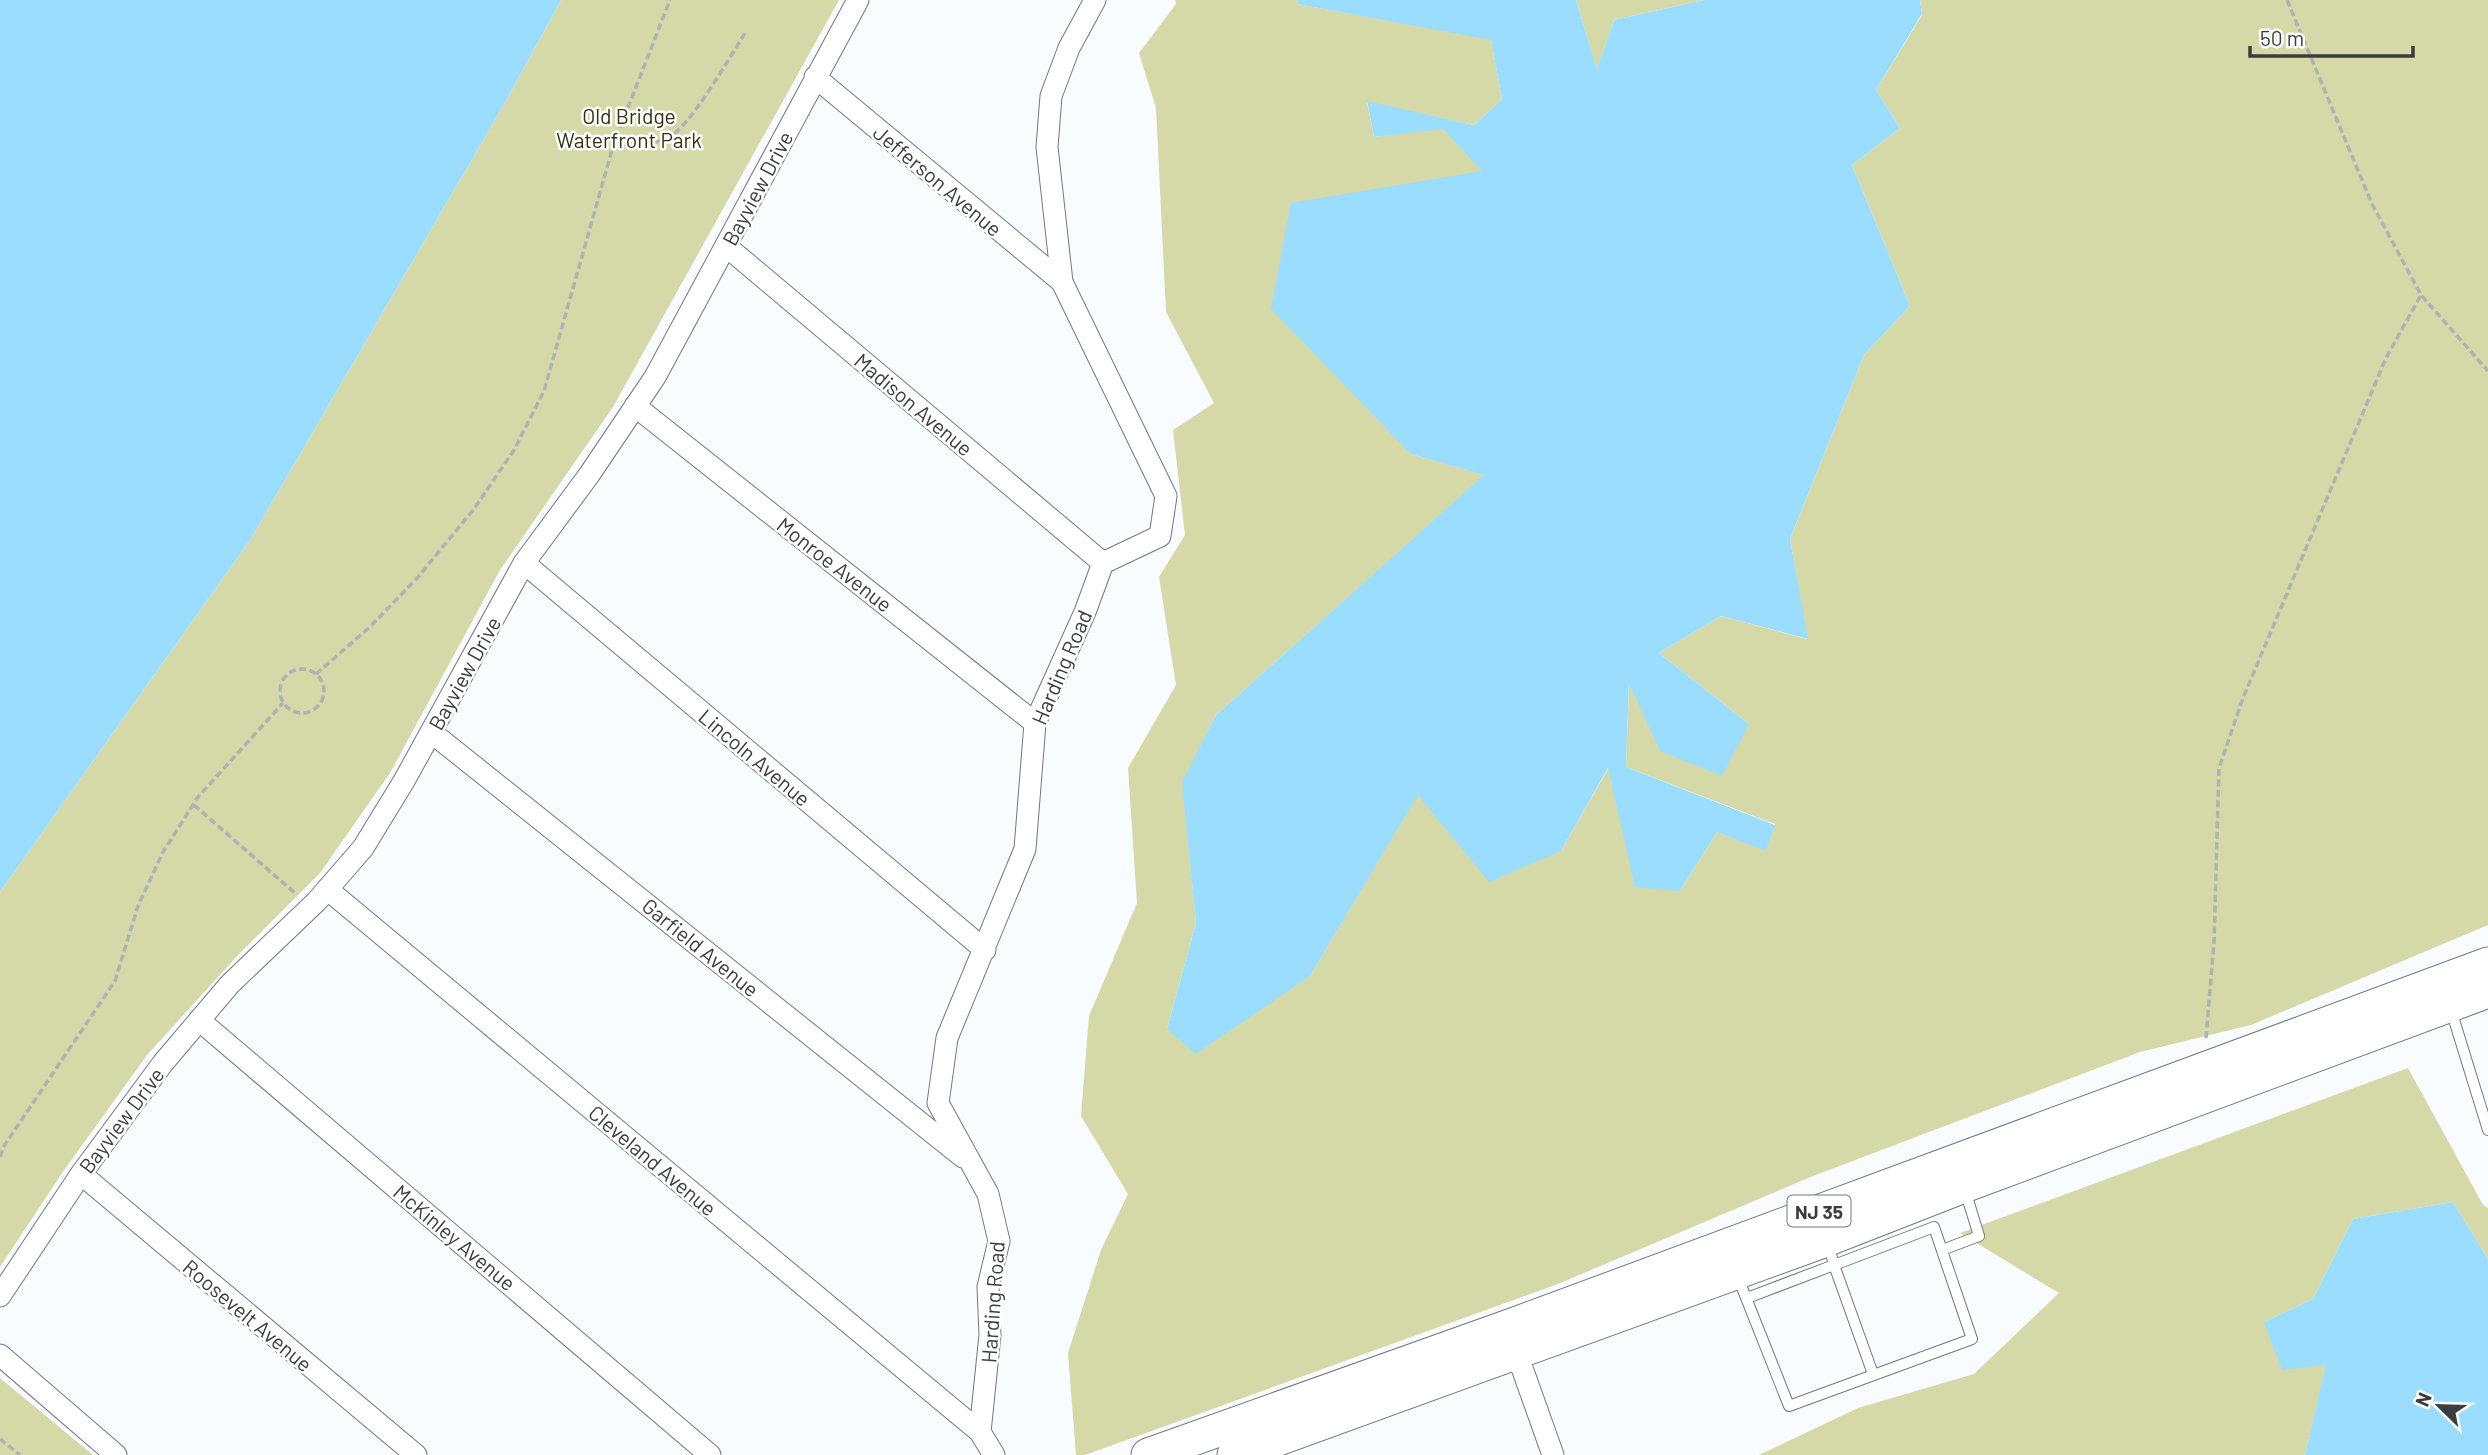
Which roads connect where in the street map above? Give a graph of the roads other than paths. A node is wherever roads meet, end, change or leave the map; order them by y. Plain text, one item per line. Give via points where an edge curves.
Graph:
1 (858, 0) edge
2 (1095, 0) edge
3 (815, 77) junction
4 (726, 246) junction
5 (1062, 282) junction
6 (635, 406) junction
7 (524, 563) junction
8 (1102, 563) junction
9 (1035, 723) junction
10 (431, 732) junction
11 (327, 888) junction
12 (985, 950) junction
13 (2488, 964) edge
14 (2488, 991) edge
15 (2449, 1004) junction
16 (199, 1020) junction
17 (2483, 1096) edge
18 (2488, 1130) edge
19 (970, 1162) junction
20 (80, 1174) junction
21 (1964, 1186) junction
22 (1929, 1214) junction
23 (1942, 1250) junction
24 (1830, 1253) junction
25 (1742, 1285) junction
26 (0, 1296) edge
27 (1516, 1351) junction
28 (0, 1355) edge
29 (1873, 1374) junction
30 (980, 1432) junction
31 (1295, 1445) edge
32 (116, 1455) edge
33 (415, 1455) edge
34 (710, 1455) edge
35 (994, 1455) edge
36 (1148, 1455) edge
37 (1234, 1455) edge
38 (1553, 1455) edge

1 - 3 street, Bayview Drive
2 - 5 street via 1069,48 1051,96 1047,148
3 - 4 street, Bayview Drive
3 - 5 street, Jefferson Avenue
4 - 6 street, Bayview Drive
4 - 8 street, Madison Avenue
5 - 8 street via 1167,496 1160,536
6 - 7 street, Bayview Drive
6 - 9 street, Monroe Avenue
7 - 10 street, Bayview Drive
7 - 12 street, Lincoln Avenue
8 - 9 street, Harding Road
9 - 12 street, Harding Road via 1026,849
10 - 11 street, Bayview Drive via 363,848
10 - 19 street, Garfield Avenue
11 - 16 street, Bayview Drive
11 - 30 street, Cleveland Avenue
12 - 19 street, Harding Road via 947,1038 938,1103
13 - 36 highway, NJ 35
14 - 15 highway, NJ 35
15 - 17 lane
15 - 21 highway, NJ 35
16 - 20 street, Bayview Drive
16 - 34 street, McKinley Avenue
17 - 18 lane
19 - 30 street, Harding Road via 988,1194 999,1241 988,1287 990,1335
20 - 26 street, Bayview Drive
20 - 33 street, Roosevelt Avenue
21 - 22 highway, NJ 35
21 - 23 lane via 1979,1236
22 - 23 lane
22 - 24 highway, NJ 35
23 - 29 lane via 1972,1339
24 - 25 highway, NJ 35
24 - 29 lane
25 - 27 highway, NJ 35
25 - 29 lane via 1788,1406
27 - 31 highway, NJ 35
27 - 38 street
28 - 32 street
30 - 35 street
31 - 37 highway, NJ 35

